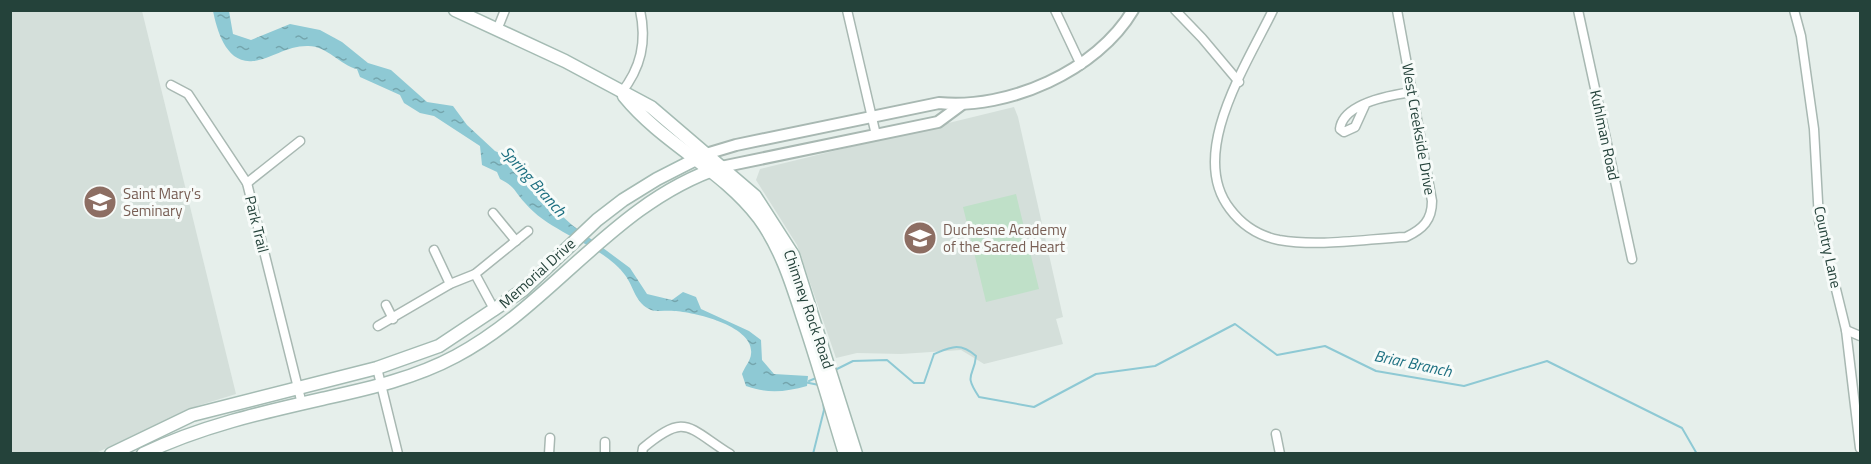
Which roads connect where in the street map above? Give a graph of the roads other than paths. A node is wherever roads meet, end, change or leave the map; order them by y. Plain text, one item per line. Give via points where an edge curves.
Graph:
1 (455, 10) edge
2 (504, 10) edge
3 (640, 10) edge
4 (847, 10) edge
5 (1055, 10) edge
6 (1133, 10) edge
7 (1175, 10) edge
8 (1273, 10) edge
9 (1397, 10) edge
10 (1578, 10) edge
11 (1794, 10) edge
12 (497, 30) junction
13 (1081, 65) junction
14 (1239, 82) junction
15 (171, 85) dead end
16 (1412, 92) junction
17 (621, 93) junction
18 (961, 105) junction
19 (1365, 105) dead end
20 (870, 117) junction
21 (876, 135) junction
22 (300, 141) dead end
23 (700, 157) junction
24 (716, 169) junction
25 (247, 183) junction
26 (493, 213) dead end
27 (528, 231) dead end
28 (516, 241) junction
29 (434, 250) dead end
30 (1632, 259) dead end
31 (476, 274) junction
32 (450, 284) junction
33 (386, 305) dead end
34 (495, 311) junction
35 (393, 319) junction
36 (378, 327) dead end
37 (1846, 330) junction
38 (1860, 336) edge
39 (377, 368) junction
40 (381, 386) junction
41 (298, 387) junction
42 (302, 404) junction
43 (192, 415) junction
44 (198, 431) junction
45 (1276, 434) dead end
46 (550, 438) dead end
47 (846, 438) junction
48 (605, 442) dead end
49 (1860, 448) edge
50 (111, 453) edge
51 (143, 453) edge
52 (398, 453) edge
53 (549, 453) edge
54 (605, 453) edge
55 (642, 453) edge
56 (730, 453) edge
57 (845, 453) edge
58 (856, 453) edge
59 (1280, 453) edge

1 - 12 main road, Chimney Rock Road
2 - 12 street
3 - 17 street via 641,59 634,77
4 - 20 street
5 - 13 street
6 - 13 street, Memorial Drive via 1113,38
7 - 14 street
8 - 14 street
9 - 16 street, West Creekside Drive
10 - 30 street, Kuhlman Road
11 - 37 street, Country Lane via 1814,129 1819,220
12 - 17 main road, Chimney Rock Road via 565,61
13 - 18 street, Memorial Drive via 1049,82
14 - 16 street, West Creekside Drive via 1216,137 1215,181 1234,214 1258,233 1277,240 1302,242 1406,237 1422,228 1432,213 1432,201
15 - 25 street, Park Trail via 188,94
16 - 19 street via 1389,95
17 - 23 main road, Chimney Rock Road via 636,111
18 - 20 street, Memorial Drive via 939,103
18 - 21 street, Memorial Drive via 938,122
20 - 21 street
20 - 23 street, Memorial Drive via 736,145
21 - 24 street, Memorial Drive
22 - 25 street
23 - 24 main road, Chimney Rock Road
23 - 34 main road, Memorial Drive via 657,179 597,220
24 - 40 main road, Memorial Drive via 654,199 503,328 417,375
24 - 47 main road, Chimney Rock Road via 755,196 794,255 800,291
25 - 41 street, Park Trail
26 - 28 street
27 - 28 street
28 - 31 street
29 - 32 street
31 - 32 street
31 - 34 street
32 - 35 street
33 - 35 street
34 - 39 main road, Memorial Drive via 439,346
35 - 36 street
37 - 38 street
37 - 49 street, Country Lane
39 - 40 street
39 - 41 main road, Memorial Drive
40 - 42 main road, Memorial Drive
40 - 52 street
41 - 42 street, Park Trail
41 - 43 main road, Memorial Drive
42 - 44 main road, Memorial Drive
43 - 44 main road
43 - 50 main road, Memorial Drive
44 - 51 main road, Memorial Drive
45 - 59 street
46 - 53 street
47 - 57 main road, Chimney Rock Road
47 - 58 main road, Chimney Rock Road
48 - 54 street
55 - 56 street via 660,434 683,425

